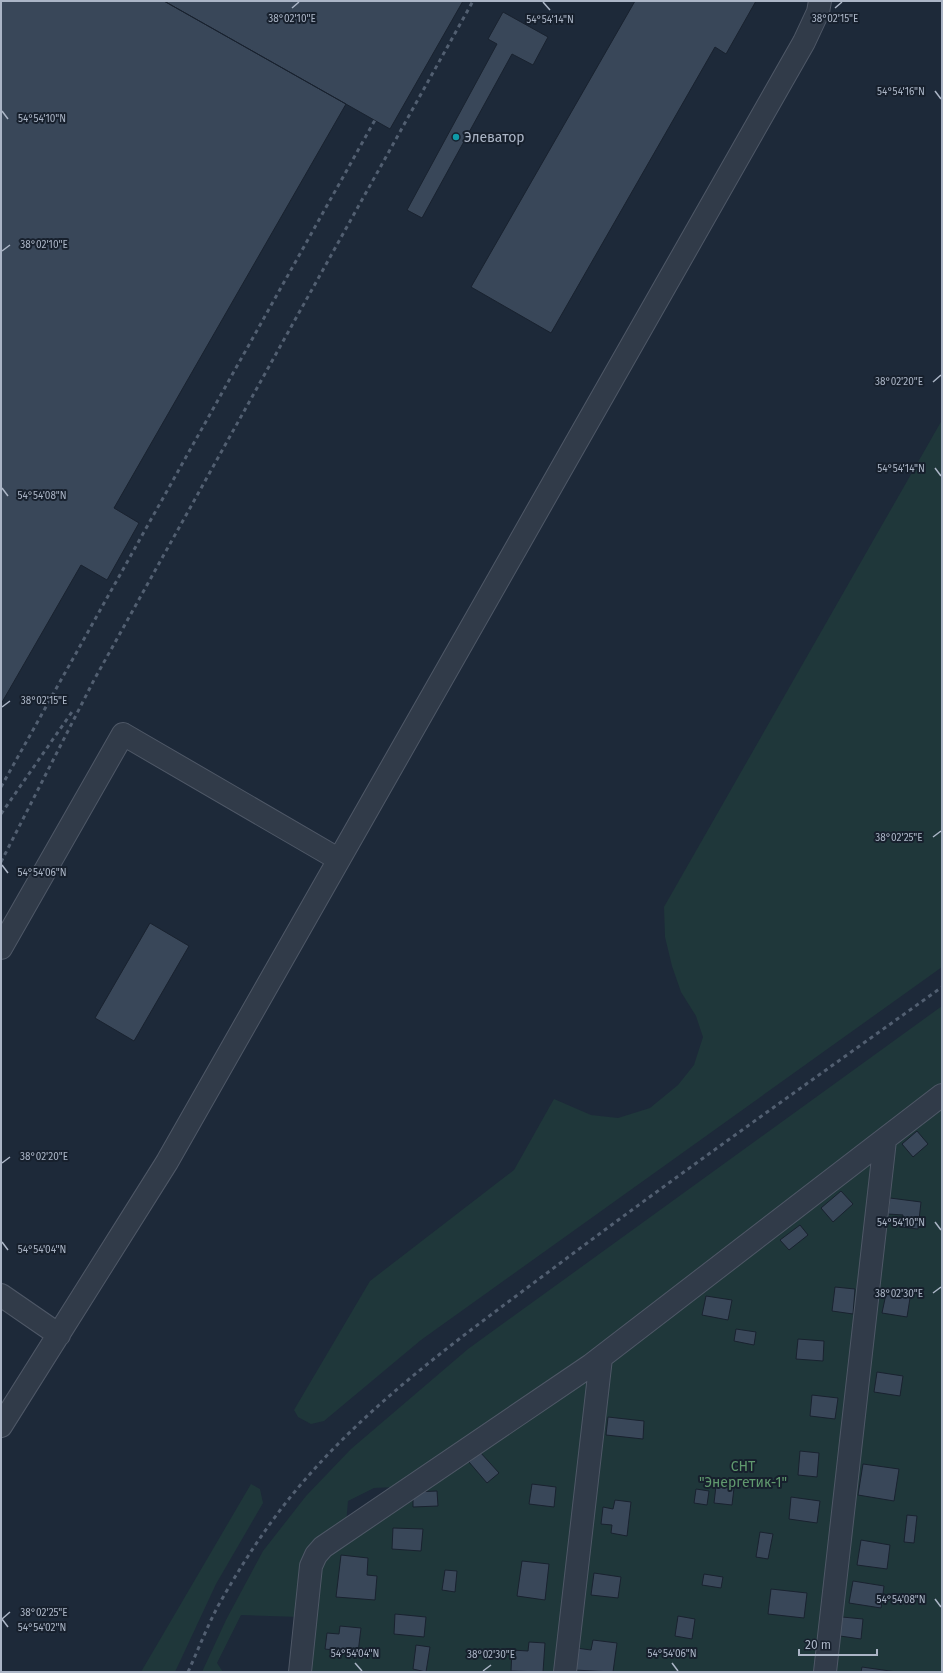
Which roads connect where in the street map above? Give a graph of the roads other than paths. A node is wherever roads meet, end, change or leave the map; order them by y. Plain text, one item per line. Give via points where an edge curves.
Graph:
1 (820, 1) edge
2 (338, 859) junction
3 (1, 948) edge
4 (942, 1095) edge
5 (885, 1140) junction
6 (1, 1295) edge
7 (59, 1335) junction
8 (601, 1358) junction
9 (1, 1426) edge
10 (300, 1672) edge
11 (565, 1672) edge
12 (825, 1672) edge

1 - 2 lane via 818,12 804,42
2 - 3 lane via 123,734
2 - 7 lane via 167,1162
4 - 5 lane
5 - 8 lane
5 - 12 lane
6 - 7 lane
7 - 9 lane
8 - 10 lane via 323,1547 316,1555 312,1566
8 - 11 lane

